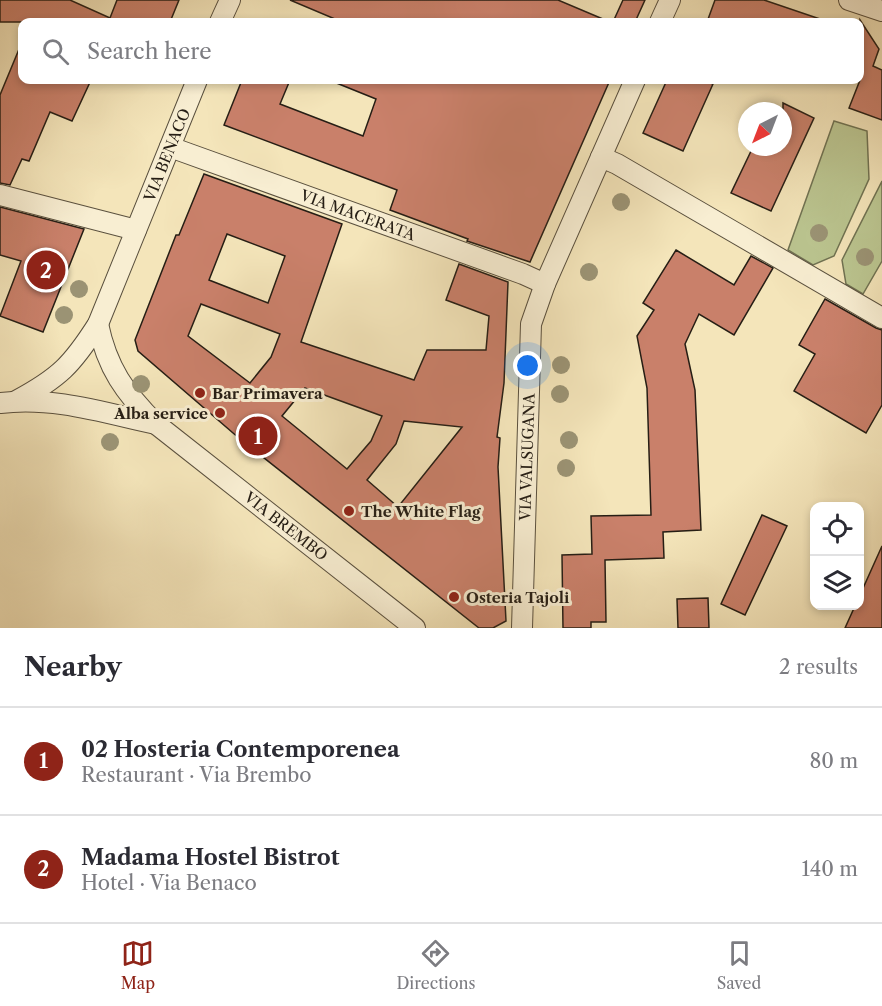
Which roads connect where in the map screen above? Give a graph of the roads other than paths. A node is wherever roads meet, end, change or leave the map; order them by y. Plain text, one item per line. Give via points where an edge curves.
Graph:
1 (230, 0) edge
2 (670, 0) edge
3 (849, 0) edge
4 (882, 11) edge
5 (222, 18) edge
6 (662, 18) edge
7 (195, 84) edge
8 (633, 84) edge
9 (170, 147) junction
10 (601, 157) junction
11 (0, 195) edge
12 (136, 230) junction
13 (545, 285) junction
14 (882, 318) edge
15 (98, 324) junction
16 (8, 402) edge
17 (156, 424) junction
18 (415, 628) edge
19 (522, 628) edge

1 - 5 street
2 - 6 street
3 - 4 street
7 - 9 street, VIA BENACO
8 - 10 street, VIA VALSUGANA
9 - 12 street, VIA BENACO
9 - 13 street, VIA MACERATA
10 - 13 street, VIA VALSUGANA
10 - 14 street
11 - 12 street
12 - 15 street, VIA BENACO
13 - 19 street, VIA VALSUGANA via 531,324
15 - 16 street, VIA BENACO via 78,355 57,377
15 - 17 street, VIA BREMBO via 117,379
16 - 17 street, VIA BREMBO via 60,403
17 - 18 street, VIA BREMBO

